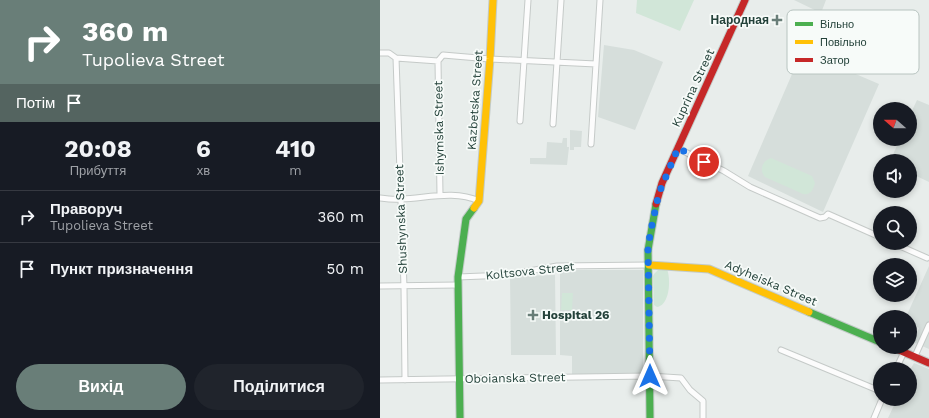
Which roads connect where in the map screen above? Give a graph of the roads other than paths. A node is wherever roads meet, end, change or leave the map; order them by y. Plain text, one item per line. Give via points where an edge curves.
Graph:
1 (493, 0) edge
2 (528, 0) edge
3 (561, 0) edge
4 (600, 0) edge
5 (745, 0) edge
6 (380, 53) edge
7 (396, 58) junction
8 (490, 59) junction
9 (438, 61) junction
10 (524, 61) junction
11 (557, 63) junction
12 (596, 64) junction
13 (520, 121) dead end
14 (553, 124) dead end
15 (591, 144) dead end
16 (678, 148) junction
17 (440, 195) junction
18 (380, 198) edge
19 (401, 199) junction
20 (479, 201) junction
21 (873, 234) edge
22 (909, 250) edge
23 (927, 258) dead end
24 (649, 265) junction
25 (458, 277) junction
26 (458, 285) junction
27 (380, 286) edge
28 (404, 287) junction
29 (929, 325) edge
30 (873, 339) edge
31 (781, 350) dead end
32 (910, 354) edge
33 (915, 356) junction
34 (929, 363) edge
35 (650, 376) junction
36 (460, 379) junction
37 (380, 380) edge
38 (405, 380) junction
39 (873, 388) edge
40 (879, 406) edge
41 (460, 418) edge
42 (650, 418) edge
43 (703, 418) edge
44 (874, 418) edge

1 - 8 street, Kazbetska Street
2 - 10 street
3 - 11 street
4 - 12 street
5 - 16 street, Kuprina Street
6 - 7 street via 389,52
7 - 9 street
7 - 19 street, Shushynska Street
8 - 9 street via 443,55
8 - 10 street
8 - 20 street, Kazbetska Street
9 - 17 street, Ishymska Street
10 - 11 street
10 - 13 street
11 - 12 street
11 - 14 street
12 - 15 street
16 - 21 street via 724,171 750,188 820,218 828,214
16 - 24 street, Kuprina Street via 662,182 655,209 648,250
17 - 19 street
17 - 20 street via 469,197
18 - 19 street
19 - 28 street, Shushynska Street
20 - 25 street via 466,219
22 - 23 street
24 - 25 street, Koltsova Street via 557,266 507,275
24 - 30 street, Adyheiska Street via 709,269 722,273
24 - 35 street, Kuprina Street
25 - 26 street
26 - 28 street
26 - 36 street
27 - 28 street
28 - 38 street, Shushynska Street
29 - 33 street
31 - 39 street
32 - 33 street
33 - 34 street
35 - 36 street, Oboianska Street
35 - 42 street, Kuprina Street
35 - 43 street via 681,378 703,402
36 - 38 street, Oboianska Street
36 - 41 street
37 - 38 street, Oboianska Street
40 - 44 street

